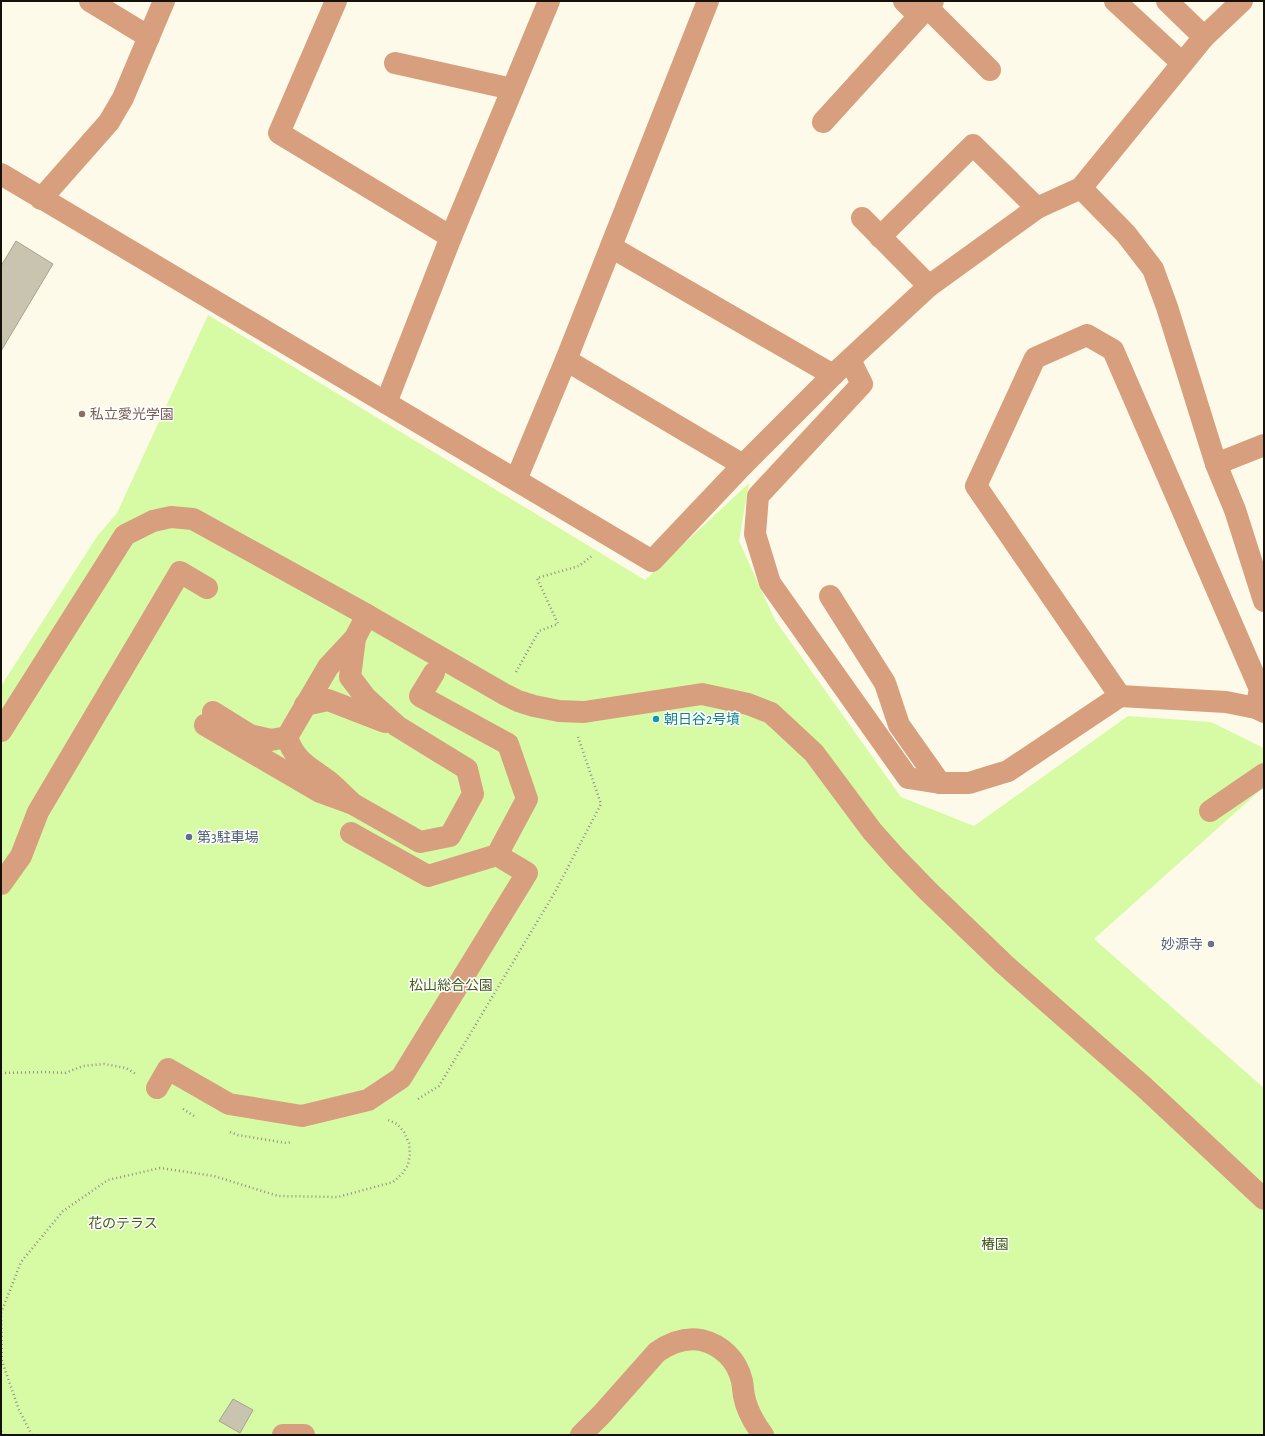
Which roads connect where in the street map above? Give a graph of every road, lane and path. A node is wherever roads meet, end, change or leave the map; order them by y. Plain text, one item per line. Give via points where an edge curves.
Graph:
1 (90, 1) edge
2 (164, 1) edge
3 (336, 1) edge
4 (549, 1) edge
5 (708, 1) edge
6 (904, 1) edge
7 (1115, 1) edge
8 (1167, 1) edge
9 (1242, 1) edge
10 (927, 8) edge
11 (149, 37) junction
12 (1204, 37) junction
13 (395, 63) dead end
14 (1182, 63) junction
15 (990, 70) dead end
16 (512, 89) junction
17 (823, 122) dead end
18 (1, 174) edge
19 (1081, 188) junction
20 (41, 199) junction
21 (1037, 208) junction
22 (862, 218) dead end
23 (451, 237) junction
24 (880, 237) junction
25 (611, 247) junction
26 (929, 286) junction
27 (566, 360) junction
28 (850, 360) junction
29 (834, 375) junction
30 (386, 403) junction
31 (1264, 445) edge
32 (1216, 464) junction
33 (743, 465) junction
34 (516, 480) junction
35 (614, 538) junction
36 (207, 588) dead end
37 (830, 596) dead end
38 (1264, 601) edge
39 (367, 615) junction
40 (355, 638) junction
41 (434, 673) dead end
42 (513, 678) dead end
43 (1120, 696) junction
44 (305, 704) junction
45 (1260, 710) edge
46 (397, 726) junction
47 (1, 731) edge
48 (287, 737) junction
49 (1264, 774) edge
50 (940, 783) junction
51 (352, 804) junction
52 (1210, 811) dead end
53 (351, 833) dead end
54 (497, 855) junction
55 (1, 884) edge
56 (1, 1073) edge
57 (157, 1088) junction
58 (196, 1116) dead end
59 (380, 1120) dead end
60 (224, 1129) dead end
61 (293, 1141) dead end
62 (1264, 1200) edge
63 (1, 1432) edge
64 (5, 1435) edge
65 (32, 1435) edge
66 (283, 1435) edge
67 (304, 1435) edge
68 (581, 1435) edge
69 (763, 1435) edge

1 - 11 street
2 - 11 street
3 - 23 street via 279,133
4 - 16 street
5 - 25 street
6 - 10 street
7 - 14 street
8 - 12 street
9 - 12 street
10 - 15 street
10 - 17 street
11 - 20 street via 123,98 109,122
12 - 14 street
13 - 16 street
14 - 19 street
16 - 23 street
18 - 20 street
19 - 21 street
19 - 32 street via 1126,234 1153,269 1168,307
20 - 30 street
21 - 24 street via 973,145
21 - 26 street
22 - 24 street
23 - 30 street
24 - 26 street
25 - 27 street
25 - 29 street
26 - 28 street
27 - 33 street
27 - 34 street
28 - 29 street
28 - 50 street via 862,384 758,496 755,534 770,583 908,778
29 - 33 street
30 - 34 street
31 - 32 street
32 - 38 street via 1235,510
33 - 35 street via 652,561
34 - 35 street
35 - 42 path via 579,566 537,578 558,624 539,631
36 - 55 street via 180,572 38,812 21,856
37 - 50 street via 885,683 899,725
39 - 40 street
39 - 47 street via 193,518 171,516 153,521 125,535
39 - 62 street via 504,694 534,706 584,712 702,694 748,704 771,713 814,753 872,830 928,891 1004,964 1144,1087
40 - 44 street via 328,667
40 - 46 street via 350,677 366,698
41 - 54 street via 420,696 508,744 527,799
43 - 45 street via 1226,702
43 - 45 street via 976,486 1035,358 1087,335 1113,350 1260,690
43 - 50 street via 1008,771 969,783
44 - 46 street via 328,700
44 - 48 street
46 - 51 street via 467,769 473,794 450,836 420,842
48 - 51 street via 290,748 304,765 328,781
48 - 51 street via 271,740 250,735 209,718 320,792
49 - 52 street
53 - 54 street via 428,876
54 - 57 street via 527,873 401,1078 368,1100 302,1116 229,1104 168,1069
56 - 57 path via 65,1073 83,1066 104,1064 126,1068
57 - 58 path via 188,1113
59 - 65 path via 387,1119 397,1124 409,1143 408,1165 393,1182 338,1197 278,1196 214,1176 160,1168 108,1180 63,1211 21,1262 1,1313 2,1361 19,1410
60 - 61 path via 238,1135 286,1143
63 - 64 path
66 - 67 street
68 - 69 street via 657,1352 680,1341 697,1340 713,1344 733,1359 742,1380 749,1411

